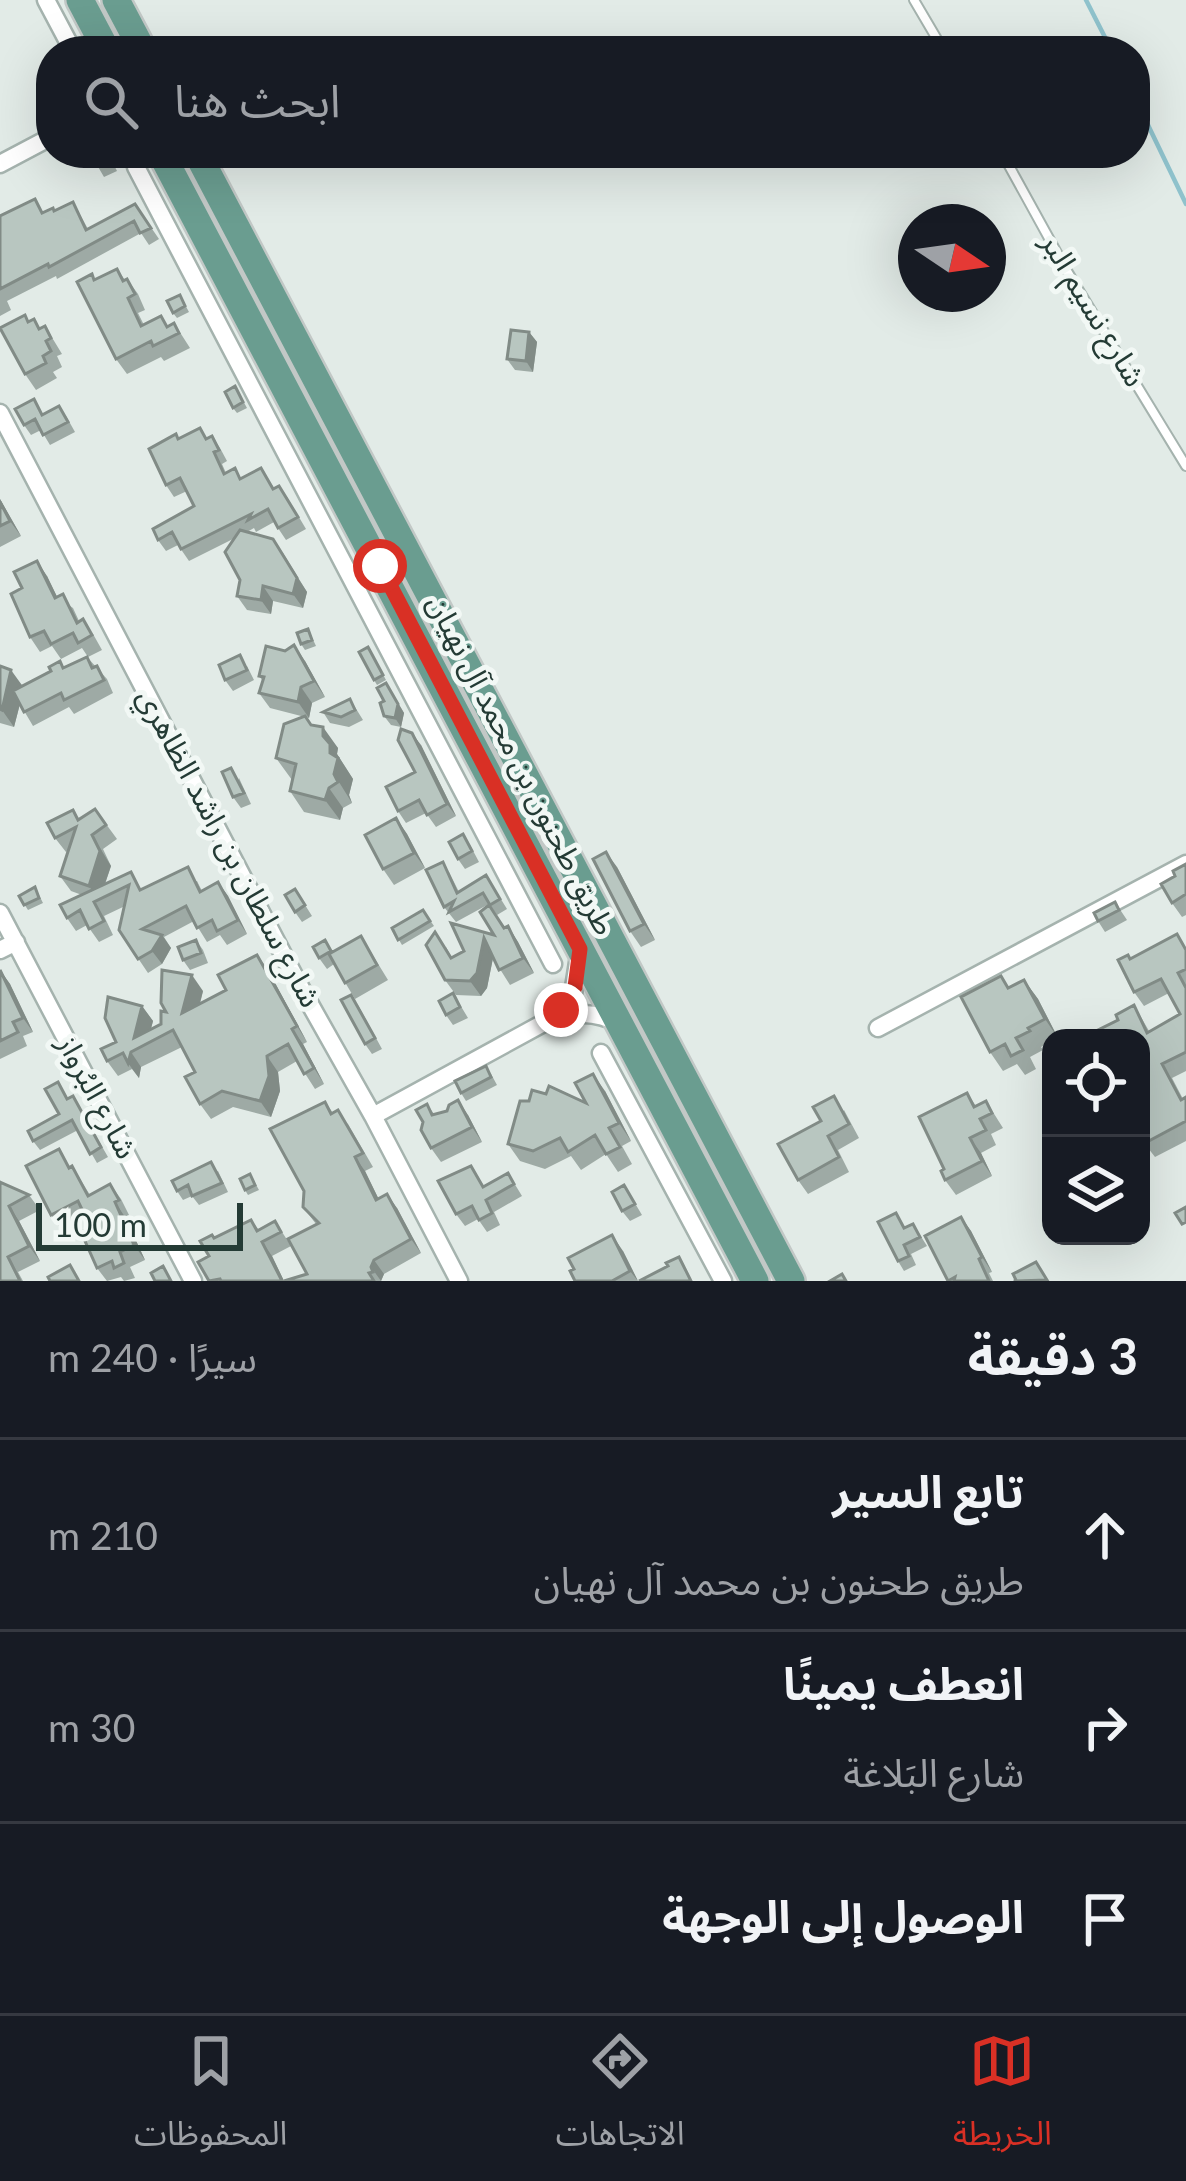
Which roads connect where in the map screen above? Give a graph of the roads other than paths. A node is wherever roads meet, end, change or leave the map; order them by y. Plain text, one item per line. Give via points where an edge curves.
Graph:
1 (46, 0) edge
2 (80, 0) edge
3 (116, 0) edge
4 (914, 0) edge
5 (66, 36) edge
6 (99, 36) edge
7 (135, 36) edge
8 (935, 36) edge
9 (36, 145) edge
10 (0, 164) edge
11 (152, 168) edge
12 (153, 168) edge
13 (205, 168) edge
14 (1010, 168) edge
15 (0, 413) edge
16 (320, 458) junction
17 (1186, 466) edge
18 (380, 566) junction
19 (361, 595) junction
20 (396, 596) junction
21 (435, 605) junction
22 (1186, 864) edge
23 (0, 913) edge
24 (8, 946) edge
25 (580, 949) junction
26 (553, 964) dead end
27 (549, 1020) junction
28 (619, 1023) junction
29 (878, 1028) dead end
30 (602, 1053) dead end
31 (373, 1116) junction
32 (193, 1281) edge
33 (459, 1281) edge
34 (722, 1281) edge
35 (755, 1281) edge
36 (791, 1281) edge

1 - 5 street
2 - 6 main road
3 - 7 main road
4 - 8 lane
9 - 10 street
11 - 19 street
12 - 16 main road, طريق طحنون بن محمد آل نهيان
13 - 21 main road, طريق طحنون بن محمد آل نهيان
14 - 17 lane, شارع نسيم البر
15 - 31 street, شارع سلطان بن راشد الظاهري
16 - 18 main road, طريق طحنون بن محمد آل نهيان
16 - 21 main road via 344,461 405,572
18 - 19 street
18 - 20 main road, طريق طحنون بن محمد آل نهيان
19 - 20 street
19 - 26 street
20 - 25 main road, طريق طحنون بن محمد آل نهيان
21 - 36 main road, طريق طحنون بن محمد آل نهيان
22 - 29 street
23 - 24 street, شارع البُرواز
24 - 32 street, شارع البُرواز
25 - 27 street via 573,994
25 - 28 main road, طريق طحنون بن محمد آل نهيان
27 - 28 street via 585,1013
27 - 31 street
28 - 35 main road, طريق طحنون بن محمد آل نهيان
30 - 34 street
31 - 33 street, شارع سلطان بن راشد الظاهري

